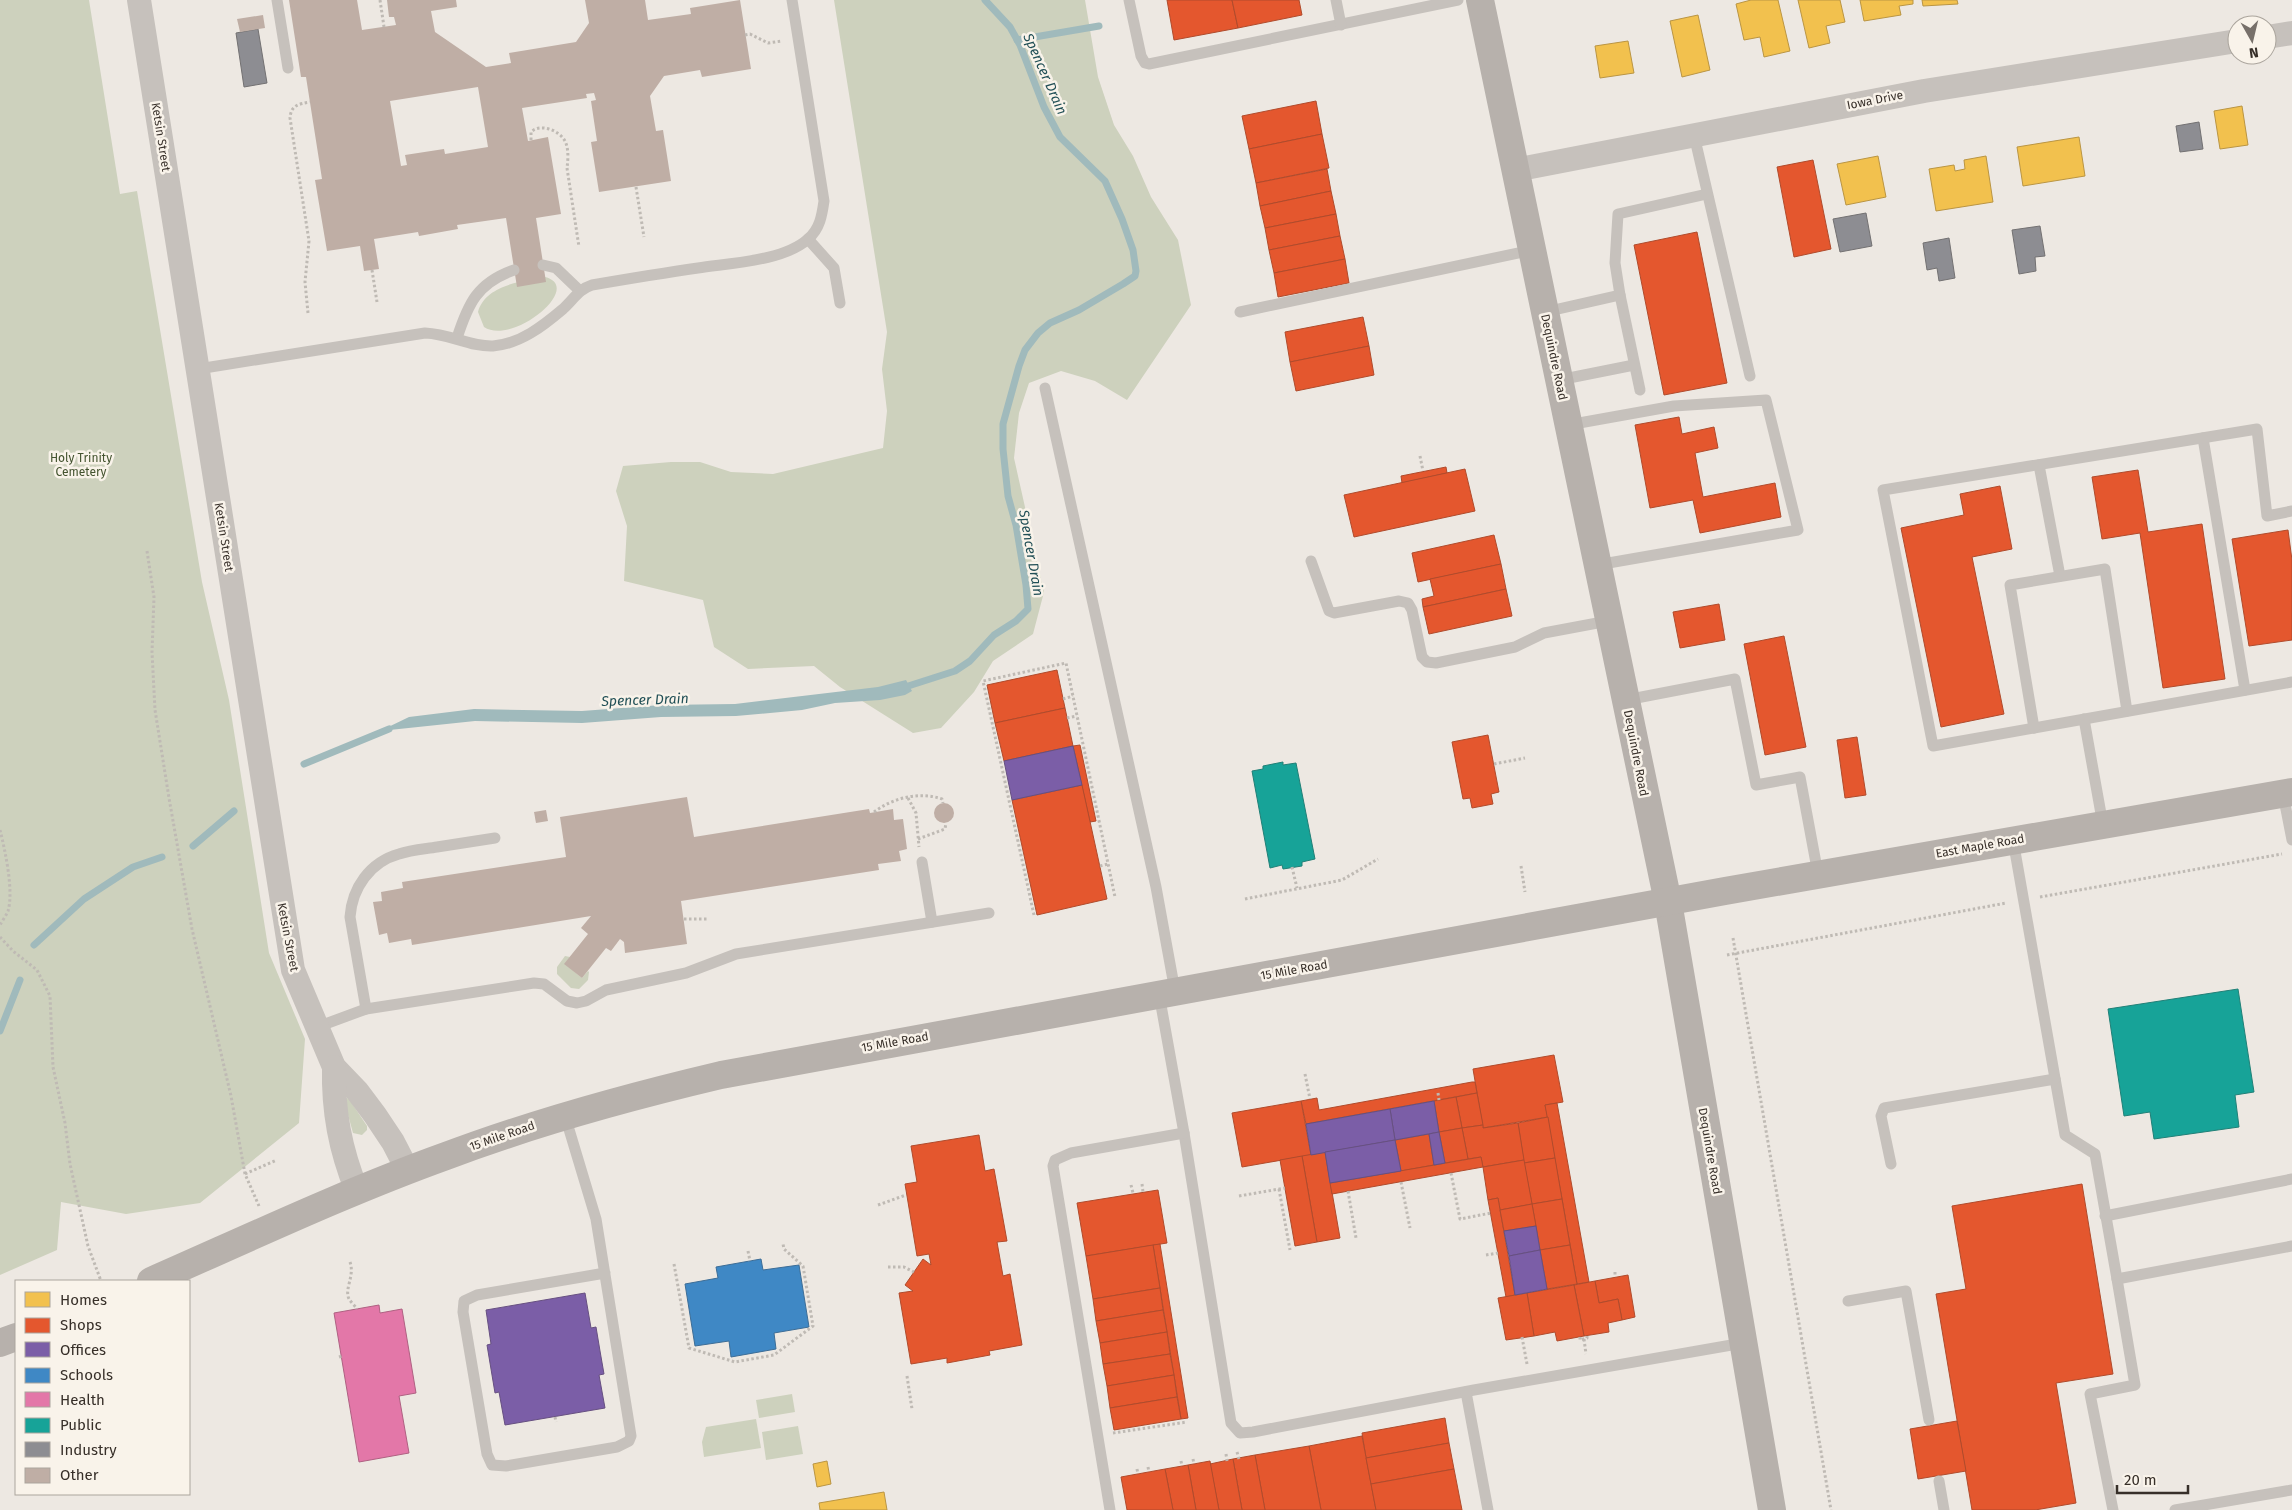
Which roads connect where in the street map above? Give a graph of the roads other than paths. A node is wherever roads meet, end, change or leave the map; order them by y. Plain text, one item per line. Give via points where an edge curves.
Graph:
1 (139, 0) edge
2 (277, 0) edge
3 (792, 0) edge
4 (1129, 0) edge
5 (1336, 0) edge
6 (1458, 0) edge
7 (1480, 0) edge
8 (1341, 25) junction
9 (2292, 33) edge
10 (2277, 35) edge
11 (2227, 43) edge
12 (288, 68) dead end
13 (1694, 135) junction
14 (1515, 170) junction
15 (1707, 194) junction
16 (808, 239) junction
17 (1532, 250) junction
18 (543, 265) dead end
19 (514, 270) dead end
20 (580, 291) junction
21 (1620, 295) junction
22 (840, 303) dead end
23 (1240, 312) dead end
24 (1544, 312) junction
25 (457, 338) junction
26 (1634, 365) junction
27 (198, 369) junction
28 (1750, 376) dead end
29 (1558, 380) junction
30 (1046, 388) dead end
31 (1640, 390) dead end
32 (1568, 425) junction
33 (2203, 438) junction
34 (2039, 465) junction
35 (2292, 511) edge
36 (1312, 561) dead end
37 (1597, 565) junction
38 (2060, 576) junction
39 (1608, 621) junction
40 (2292, 682) edge
41 (2245, 690) junction
42 (1626, 700) junction
43 (2128, 711) junction
44 (2084, 719) junction
45 (2034, 728) junction
46 (2288, 793) edge
47 (2103, 825) junction
48 (495, 838) dead end
49 (2013, 840) junction
50 (2292, 840) edge
51 (922, 862) road end
52 (1818, 874) junction
53 (1668, 902) junction
54 (990, 913) dead end
55 (932, 922) junction
56 (1167, 993) junction
57 (366, 1009) junction
58 (317, 1027) junction
59 (334, 1066) junction
60 (2055, 1079) junction
61 (565, 1116) junction
62 (1184, 1133) junction
63 (1891, 1164) dead end
64 (408, 1170) junction
65 (2292, 1179) edge
66 (357, 1191) junction
67 (2104, 1216) junction
68 (2292, 1246) edge
69 (605, 1273) junction
70 (2117, 1279) junction
71 (153, 1280) edge
72 (1848, 1301) dead end
73 (15, 1337) edge
74 (0, 1343) edge
75 (1743, 1343) junction
76 (1466, 1392) junction
77 (1929, 1420) dead end
78 (1939, 1481) dead end
79 (2292, 1490) edge
80 (1110, 1510) edge
81 (1488, 1510) edge
82 (1772, 1510) edge
83 (1944, 1510) edge
84 (2113, 1510) edge
85 (2175, 1510) edge

1 - 27 street, Ketsin Street
2 - 12 lane
3 - 16 lane via 824,201 817,229
4 - 8 lane via 1141,56 1149,64
5 - 8 lane
6 - 8 lane
7 - 14 main road, Dequindre Road
9 - 10 street
11 - 13 street, Iowa Drive via 1924,91
13 - 14 street, Iowa Drive
13 - 15 lane
14 - 17 main road, Dequindre Road
15 - 21 lane via 1618,214 1615,263
15 - 28 lane
16 - 20 lane via 770,256 592,285
16 - 22 lane via 834,268
17 - 23 lane
17 - 24 main road, Dequindre Road
18 - 20 lane via 556,268
19 - 25 lane via 477,293
20 - 25 lane via 536,330 510,343 480,346
21 - 24 lane
21 - 26 lane
24 - 29 main road, Dequindre Road
25 - 27 lane via 425,333
26 - 29 lane
26 - 31 lane
27 - 58 street, Ketsin Street via 287,938 293,970
29 - 32 main road, Dequindre Road
30 - 56 lane via 1156,887
32 - 37 main road, Dequindre Road
32 - 37 lane via 1674,406 1766,400 1798,530
33 - 34 lane
33 - 35 lane via 2257,429 2267,516
33 - 41 lane
34 - 38 lane
34 - 45 lane via 1883,490 1934,746
36 - 39 lane via 1329,611 1334,613 1408,602 1422,656 1427,662 1515,647 1544,633
37 - 39 main road, Dequindre Road
38 - 43 lane via 2105,569
38 - 45 lane via 2010,585
39 - 42 main road, Dequindre Road
40 - 41 lane
41 - 43 lane
42 - 52 lane via 1735,679 1756,785 1800,778
42 - 53 main road, Dequindre Road
43 - 44 lane
44 - 45 lane
44 - 47 lane
46 - 47 main road, East Maple Road
46 - 50 lane
47 - 49 main road, East Maple Road
48 - 57 lane via 398,854 362,879 355,891 350,917
49 - 52 main road, East Maple Road
49 - 60 lane
51 - 55 lane
52 - 53 main road, East Maple Road
53 - 56 main road, 15 Mile Road
53 - 75 main road, Dequindre Road
54 - 55 lane
55 - 57 lane via 736,954 686,973 606,990 576,1003 567,1001 538,982
56 - 61 main road, 15 Mile Road via 721,1075
56 - 62 lane
57 - 58 lane
58 - 59 street, Ketsin Street
59 - 64 street, Ketsin Street via 375,1115
59 - 66 street, Ketsin Street via 338,1130
60 - 63 lane via 1884,1108 1881,1116
60 - 67 lane via 2065,1135 2095,1154
61 - 64 main road, 15 Mile Road
61 - 69 lane via 596,1219
62 - 76 lane via 1231,1423 1240,1433
62 - 80 lane via 1071,1153 1055,1160 1053,1166
64 - 66 main road, 15 Mile Road
65 - 67 lane
66 - 71 main road, 15 Mile Road
67 - 70 lane
68 - 70 lane
69 - 69 lane via 631,1430 630,1442 506,1466 492,1465 487,1454 463,1312 464,1301 477,1295
70 - 84 lane via 2135,1385 2090,1394
72 - 77 lane via 1906,1292
73 - 74 main road
75 - 76 lane
75 - 82 main road, Dequindre Road
76 - 81 lane
78 - 83 lane
79 - 85 lane

